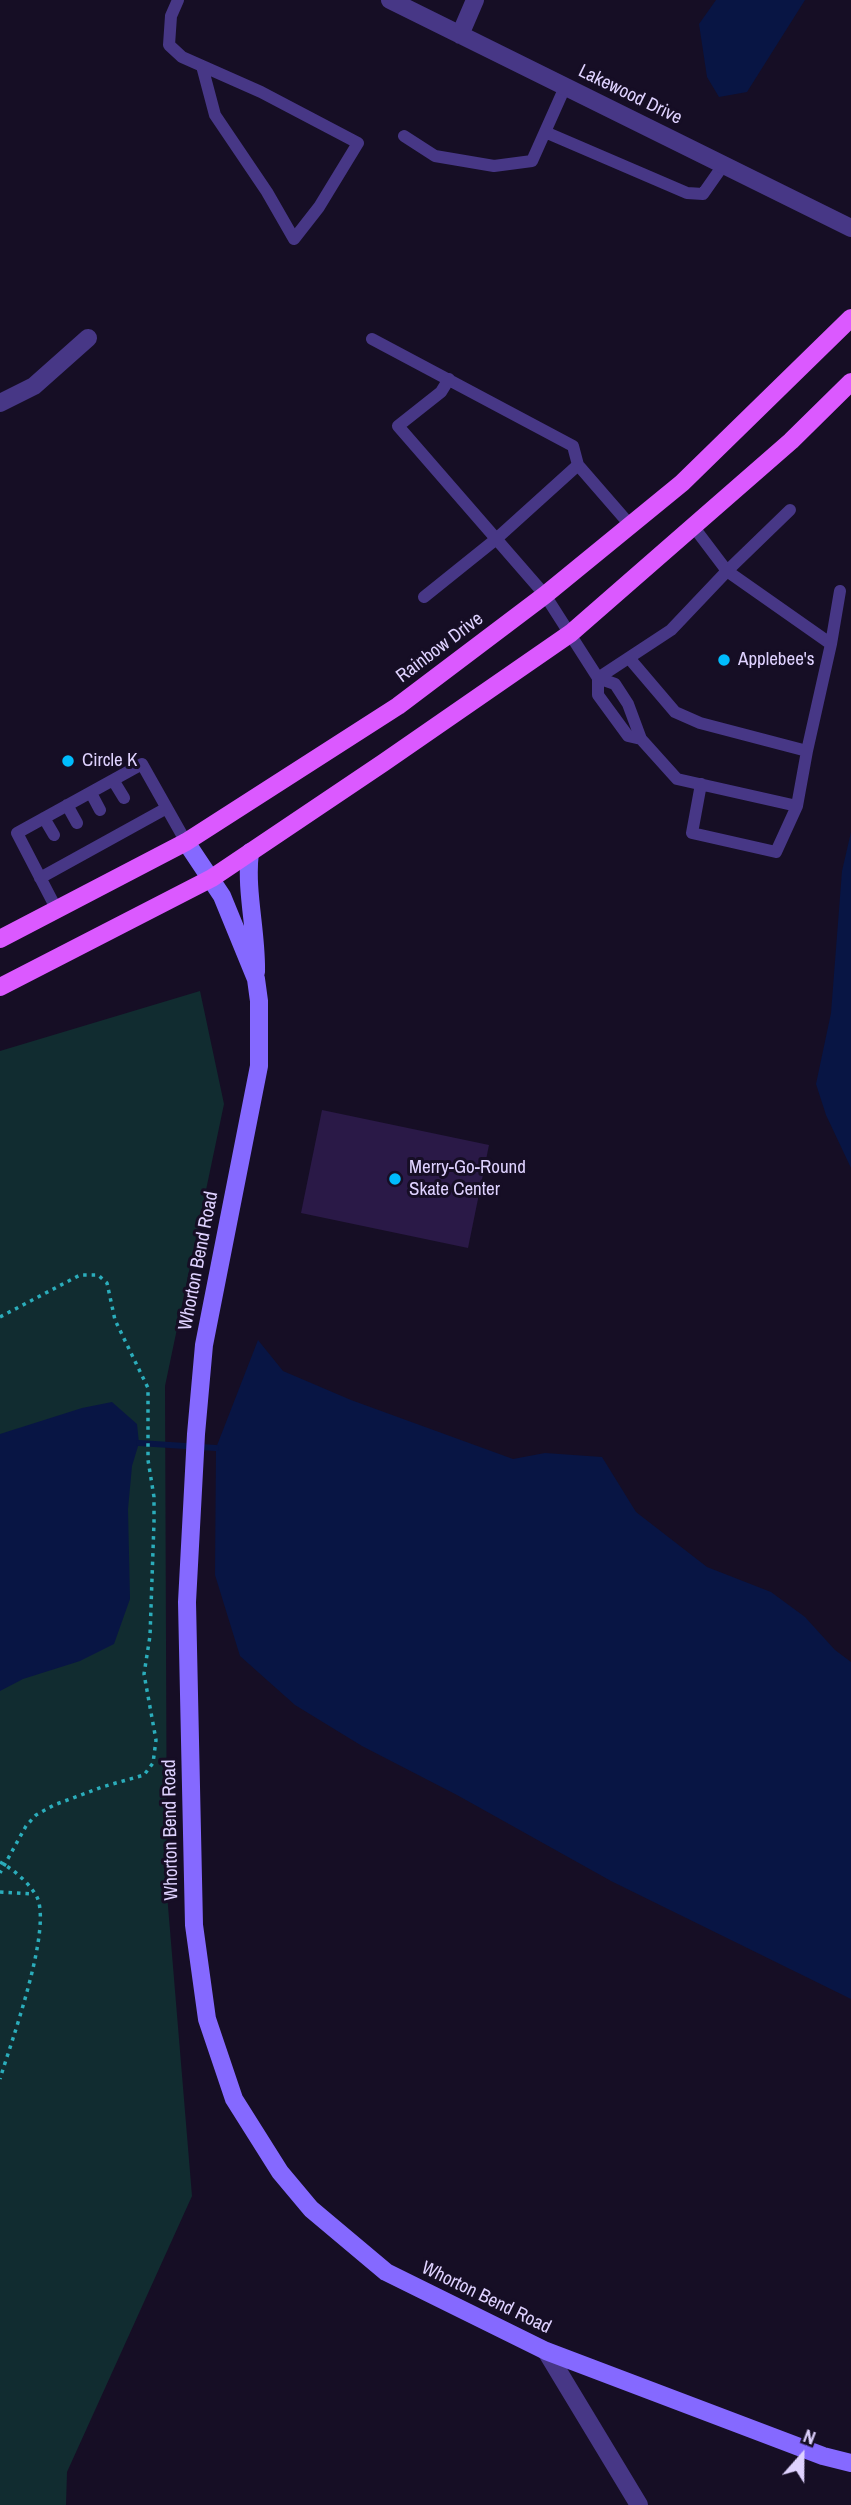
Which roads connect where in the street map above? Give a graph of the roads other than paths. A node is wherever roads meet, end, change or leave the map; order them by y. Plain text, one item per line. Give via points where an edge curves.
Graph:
1 (178, 0) edge
2 (390, 0) edge
3 (475, 0) edge
4 (460, 34) junction
5 (202, 66) junction
6 (565, 87) junction
7 (545, 132) junction
8 (404, 136) dead end
9 (724, 163) junction
10 (851, 228) edge
11 (851, 318) edge
12 (88, 338) dead end
13 (372, 339) dead end
14 (449, 379) junction
15 (851, 382) edge
16 (0, 403) edge
17 (578, 465) junction
18 (790, 510) dead end
19 (631, 526) junction
20 (693, 526) junction
21 (495, 540) junction
22 (727, 571) junction
23 (840, 590) dead end
24 (545, 595) junction
25 (424, 597) dead end
26 (571, 633) junction
27 (831, 644) junction
28 (629, 658) junction
29 (598, 678) junction
30 (641, 739) junction
31 (807, 751) junction
32 (114, 780) junction
33 (701, 784) junction
34 (91, 793) junction
35 (124, 798) dead end
36 (67, 805) junction
37 (797, 806) junction
38 (165, 808) junction
39 (100, 810) dead end
40 (44, 818) junction
41 (77, 823) dead end
42 (54, 835) dead end
43 (186, 842) junction
44 (250, 852) junction
45 (40, 878) junction
46 (212, 878) junction
47 (57, 911) junction
48 (0, 940) edge
49 (256, 979) junction
50 (0, 987) edge
51 (545, 2351) junction
52 (851, 2463) edge
53 (639, 2505) edge

1 - 5 lane via 171,16 169,45
2 - 4 street, Lakewood Drive
3 - 4 street
4 - 6 street, Lakewood Drive
5 - 5 lane via 358,143 294,239 215,115
6 - 7 lane
6 - 9 street, Lakewood Drive
7 - 8 lane via 533,161 494,166 435,156
7 - 9 lane via 687,193 703,194
9 - 10 street, Lakewood Drive
11 - 19 main road, Rainbow Drive via 682,483
12 - 16 street via 34,386
13 - 14 lane
14 - 17 lane via 573,446
14 - 21 lane via 441,392 398,426
15 - 20 main road
17 - 19 lane
17 - 21 lane
18 - 22 lane
19 - 24 main road, Rainbow Drive
20 - 22 lane
20 - 26 main road
21 - 24 lane
21 - 25 lane
22 - 27 lane
22 - 28 lane via 671,630
23 - 27 lane
24 - 26 lane
24 - 43 main road, Rainbow Drive via 398,706
26 - 29 lane
26 - 44 main road
27 - 31 lane
28 - 29 lane
28 - 31 lane via 675,712
29 - 30 lane via 615,684
29 - 30 lane via 598,695 628,736
30 - 33 lane via 677,779
31 - 37 lane
32 - 34 lane
32 - 35 lane
32 - 38 lane via 142,764
33 - 37 lane
33 - 37 lane via 692,833 776,852
34 - 36 lane
34 - 39 lane
36 - 40 lane
36 - 41 lane
38 - 43 lane
38 - 45 lane via 67,858
40 - 42 lane
40 - 45 lane via 17,833
43 - 46 main road, Whorton Bend Road
43 - 47 main road, Rainbow Drive
44 - 46 main road
44 - 49 main road
45 - 47 lane
46 - 49 main road, Whorton Bend Road
46 - 50 main road
47 - 48 main road, Rainbow Drive
49 - 51 main road, Whorton Bend Road via 259,1066 204,1345 195,1434 187,1602 194,1925 206,2019 234,2099 280,2172 312,2208 386,2272
51 - 52 main road, Whorton Bend Road
51 - 53 street

